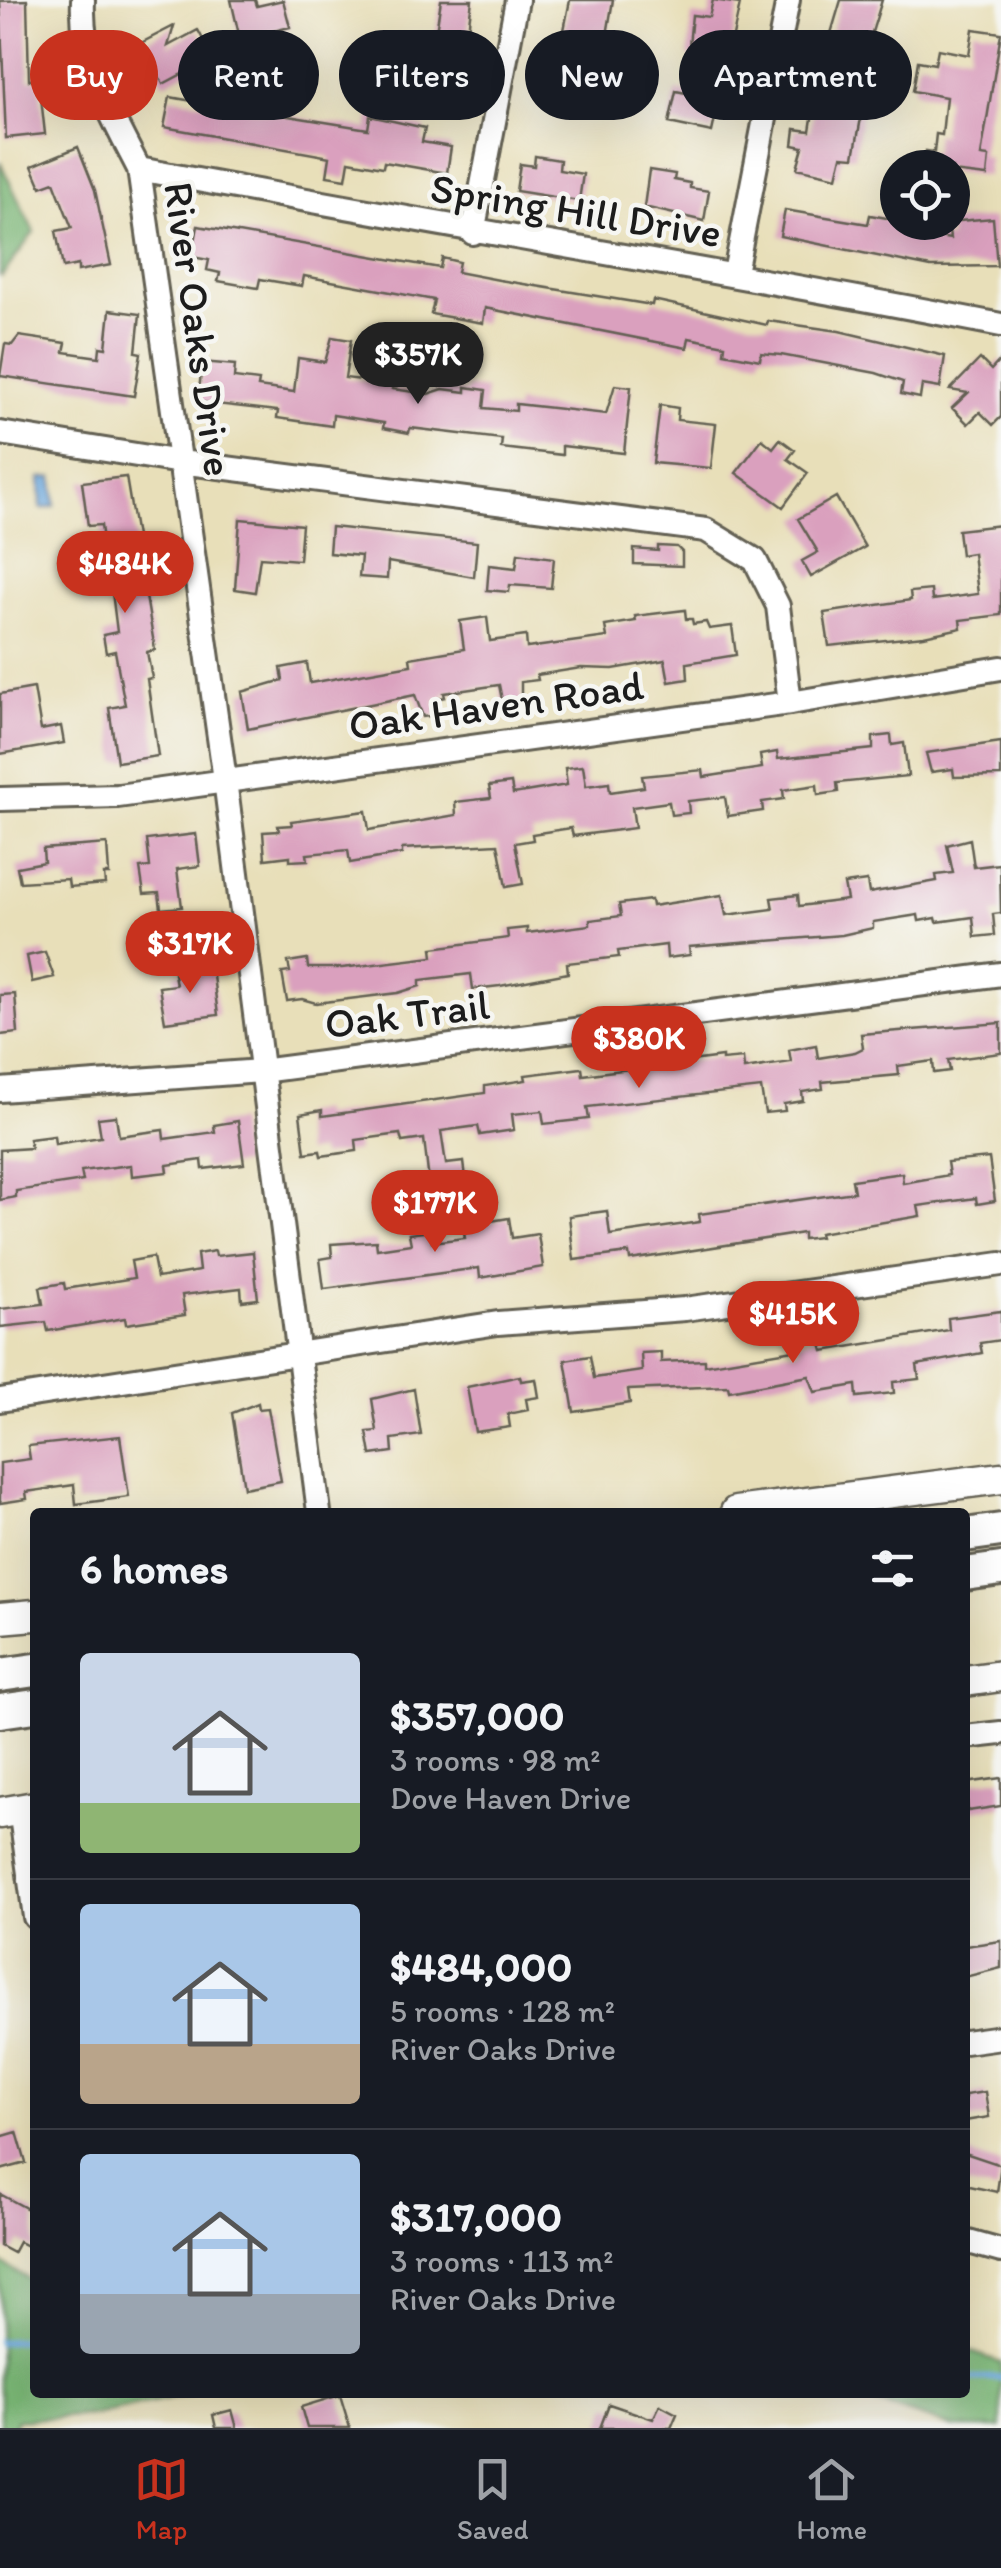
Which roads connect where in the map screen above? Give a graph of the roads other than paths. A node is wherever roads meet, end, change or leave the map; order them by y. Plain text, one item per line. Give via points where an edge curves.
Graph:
1 (83, 0) edge
2 (517, 0) edge
3 (788, 0) edge
4 (139, 169) junction
5 (473, 234) junction
6 (735, 273) junction
7 (1001, 325) edge
8 (0, 433) edge
9 (180, 462) junction
10 (1001, 668) edge
11 (790, 704) junction
12 (226, 780) junction
13 (0, 799) edge
14 (1001, 974) edge
15 (261, 1071) junction
16 (0, 1090) edge
17 (1001, 1264) edge
18 (298, 1354) junction
19 (0, 1400) edge
20 (1001, 1478) edge
21 (319, 1508) edge
22 (767, 1508) edge
23 (1001, 1530) edge
24 (970, 1534) edge
25 (1001, 1568) edge
26 (970, 1573) edge
27 (30, 1615) edge
28 (0, 1618) edge
29 (30, 1671) edge
30 (0, 1675) edge
31 (1001, 1676) edge
32 (970, 1680) edge
33 (30, 1707) edge
34 (0, 1712) edge
35 (1001, 1733) edge
36 (970, 1737) edge
37 (18, 1810) edge
38 (30, 1886) edge
39 (1001, 2037) edge
40 (970, 2041) edge
41 (970, 2243) edge
42 (1001, 2252) edge

1 - 4 street, River Oaks Drive via 83,45
2 - 5 street
3 - 6 street
4 - 5 street, Spring Hill Drive
4 - 9 street, River Oaks Drive
5 - 6 street, Spring Hill Drive
6 - 7 street, Spring Hill Drive
8 - 9 street
9 - 11 street via 706,530 755,560 778,606
9 - 12 street, River Oaks Drive
10 - 11 street, Oak Haven Road
11 - 12 street, Oak Haven Road
12 - 13 street, Oak Haven Road via 118,796
12 - 15 street, River Oaks Drive
14 - 15 street, Oak Trail
15 - 16 street, Oak Trail
15 - 18 street, River Oaks Drive
17 - 18 street via 685,1309 498,1323
18 - 19 street
18 - 21 street, River Oaks Drive
20 - 22 main road
23 - 24 highway
25 - 26 highway
27 - 28 main road
29 - 30 highway
31 - 32 main road
33 - 34 highway
35 - 36 street
37 - 38 street
39 - 40 street
41 - 42 street

